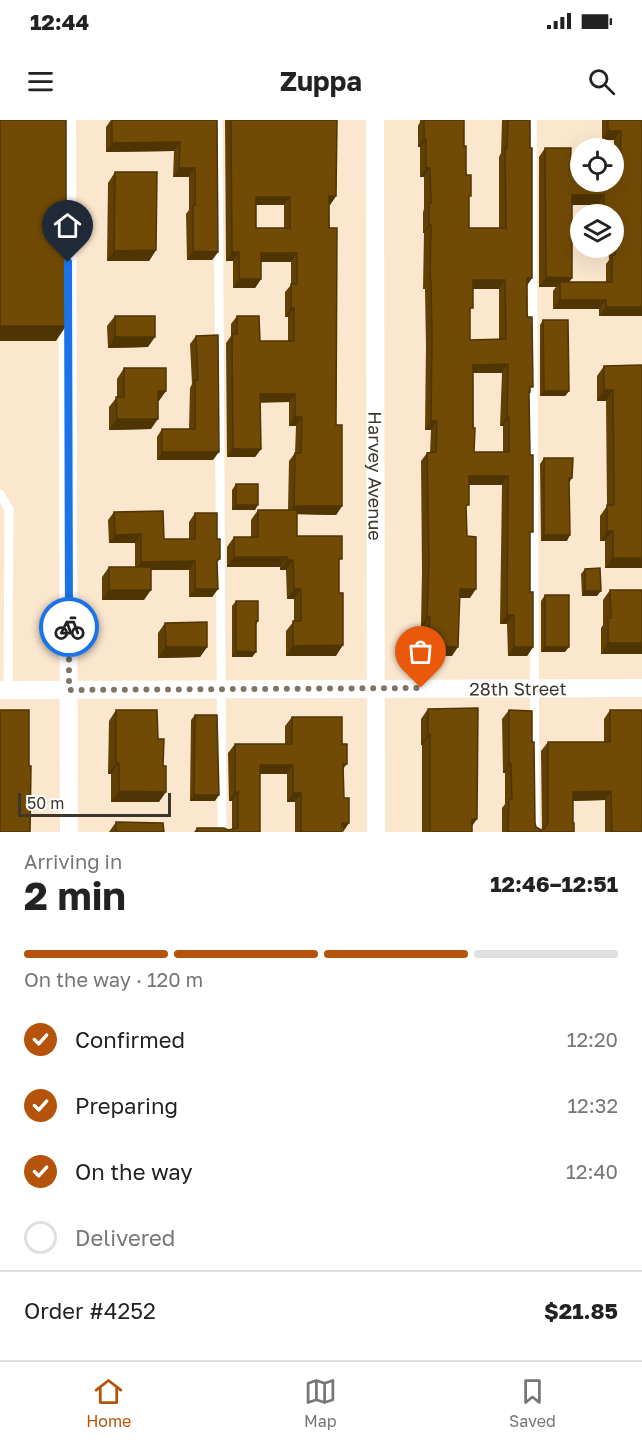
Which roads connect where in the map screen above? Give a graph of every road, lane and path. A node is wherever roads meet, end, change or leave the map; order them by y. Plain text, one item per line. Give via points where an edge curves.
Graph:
1 (67, 120) edge
2 (218, 120) edge
3 (375, 120) edge
4 (532, 120) edge
5 (0, 494) edge
6 (535, 688) junction
7 (642, 688) edge
8 (222, 689) junction
9 (376, 689) junction
10 (4, 690) edge
11 (69, 690) junction
12 (69, 832) edge
13 (222, 832) edge
14 (376, 832) edge
15 (535, 832) edge

1 - 11 street
2 - 8 lane
3 - 9 street, Harvey Avenue
4 - 6 lane
5 - 10 lane via 9,509
6 - 7 street, 28th Street
6 - 9 street, 28th Street
6 - 15 lane
8 - 9 street, 28th Street
8 - 11 street, 28th Street
8 - 13 lane
9 - 14 street, Harvey Avenue
10 - 11 street, 28th Street
11 - 12 street

